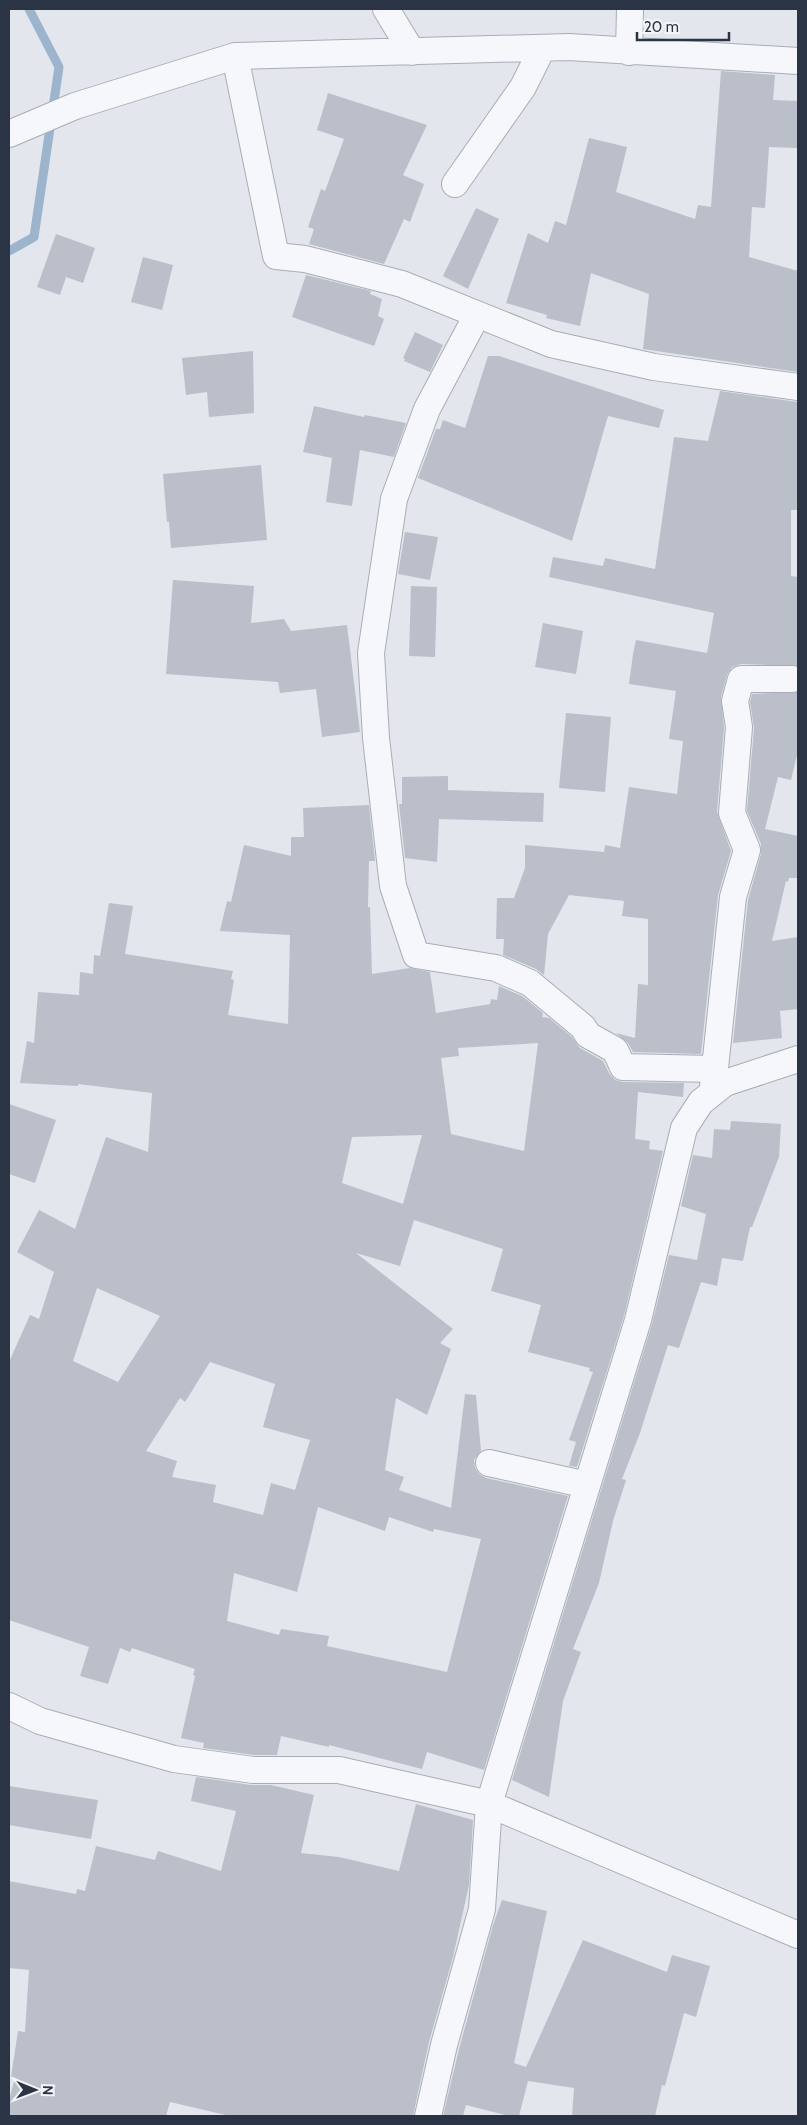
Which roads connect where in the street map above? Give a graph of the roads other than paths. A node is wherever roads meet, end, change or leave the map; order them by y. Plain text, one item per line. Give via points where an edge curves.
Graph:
1 (386, 9) edge
2 (630, 9) edge
3 (542, 50) junction
4 (412, 52) junction
5 (630, 52) junction
6 (235, 56) junction
7 (798, 61) edge
8 (9, 134) edge
9 (455, 184) dead end
10 (477, 315) junction
11 (798, 387) edge
12 (792, 679) dead end
13 (798, 1059) edge
14 (713, 1081) junction
15 (489, 1463) dead end
16 (587, 1485) junction
17 (9, 1706) edge
18 (489, 1804) junction
19 (798, 1935) edge
20 (428, 2116) edge

1 - 4 street
2 - 5 street
3 - 4 street
3 - 5 street via 569,47
3 - 9 street via 523,87
4 - 6 street
5 - 7 street
6 - 8 street via 75,106
6 - 10 street via 276,256 305,259 402,284
10 - 11 street via 551,344 654,367
10 - 14 street via 427,409 394,499 371,652 376,738 393,886 416,955 496,968 530,983 586,1033 615,1050 623,1067
12 - 14 street via 741,679 735,701 739,727 732,813 747,850 733,897
13 - 14 street via 725,1083
14 - 16 street via 684,1128 638,1320
15 - 16 street
16 - 18 street
17 - 18 street via 40,1721 174,1759 253,1770 339,1770
18 - 19 street
18 - 20 street via 482,1909

